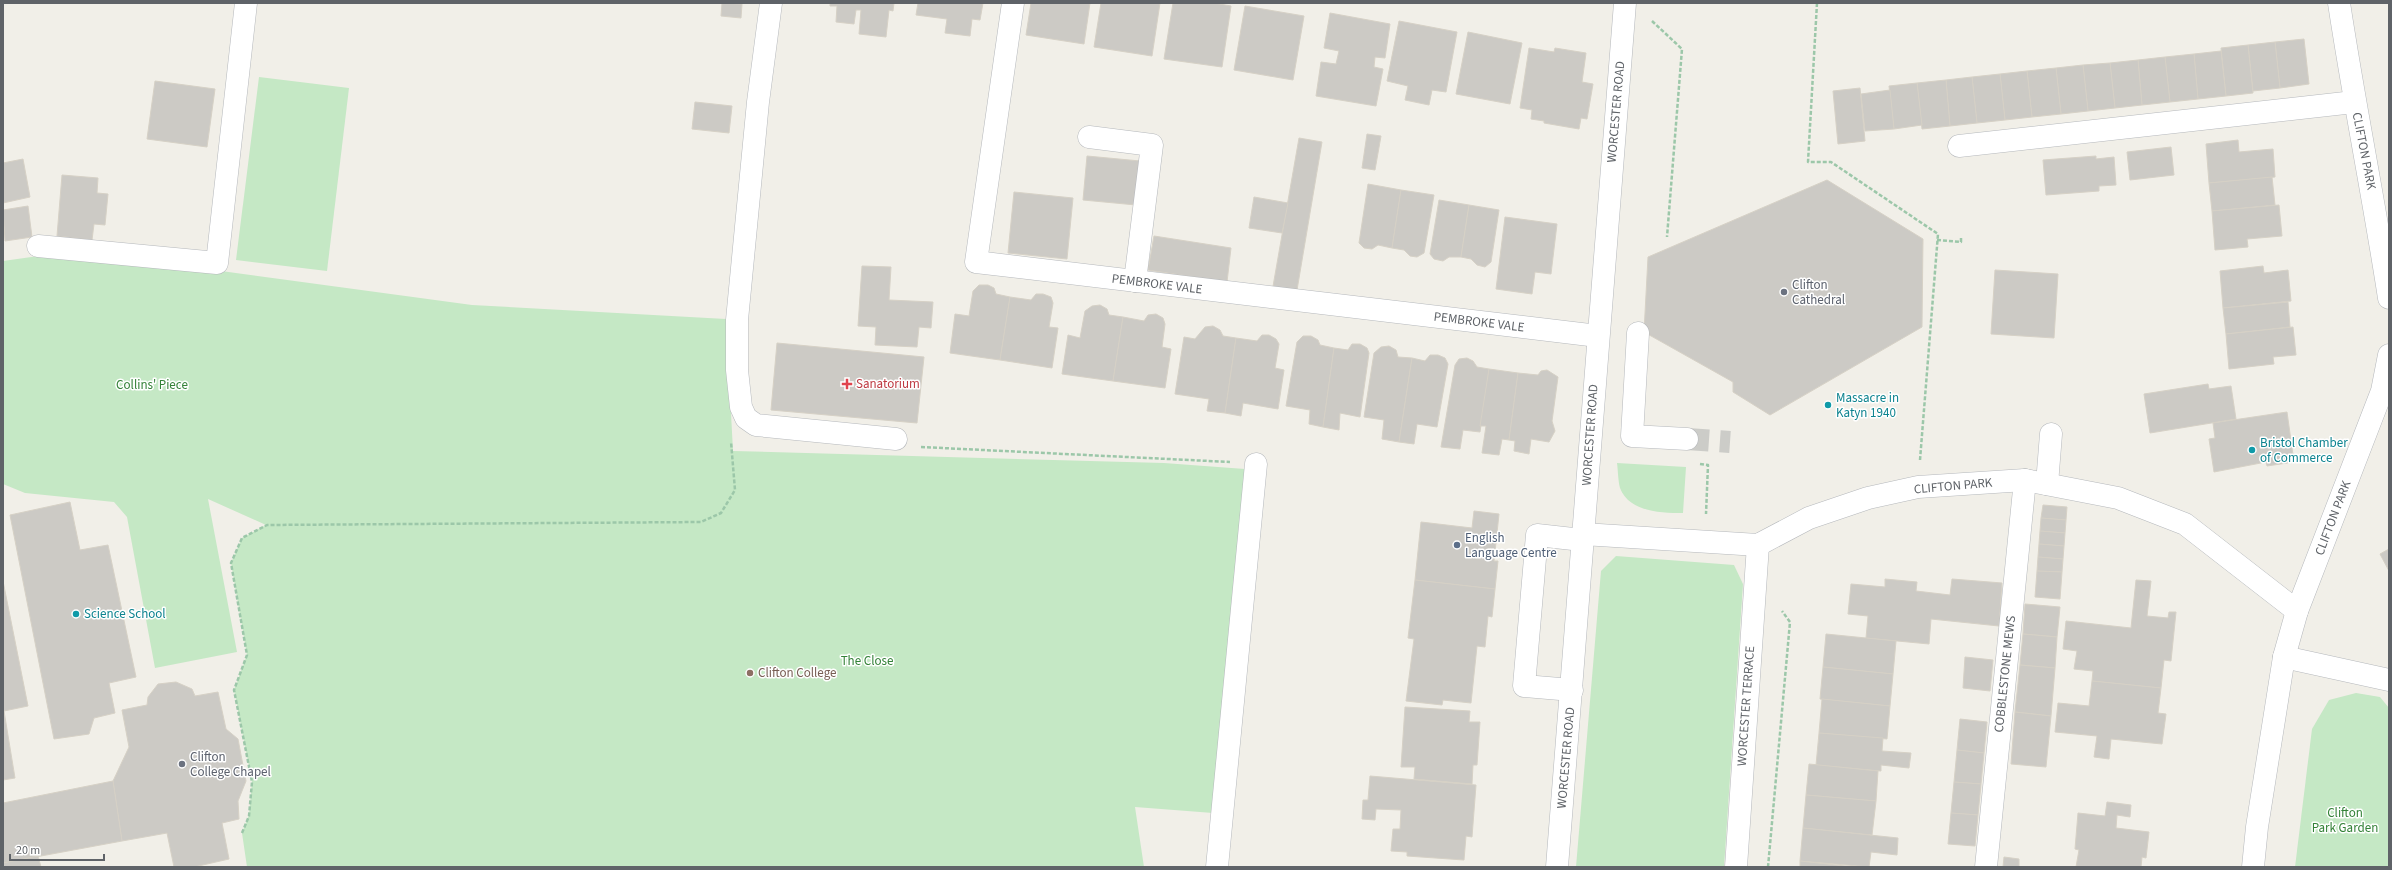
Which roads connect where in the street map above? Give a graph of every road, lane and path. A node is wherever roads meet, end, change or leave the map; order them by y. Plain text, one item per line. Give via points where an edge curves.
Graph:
1 (246, 3) edge
2 (771, 3) edge
3 (1013, 3) edge
4 (1625, 3) edge
5 (1817, 3) edge
6 (2339, 3) edge
7 (1660, 29) dead end
8 (2354, 102) junction
9 (1089, 137) dead end
10 (1959, 146) dead end
11 (1666, 237) dead end
12 (1961, 238) dead end
13 (1937, 240) junction
14 (38, 246) dead end
15 (1135, 281) junction
16 (2389, 298) edge
17 (1638, 334) dead end
18 (1598, 336) junction
19 (2389, 355) edge
20 (2385, 392) edge
21 (2051, 434) dead end
22 (730, 437) dead end
23 (896, 439) joint
24 (1687, 439) tunnel mouth
25 (1256, 464) joint
26 (1696, 464) dead end
27 (2025, 480) junction
28 (2047, 484) junction
29 (1918, 487) junction
30 (1706, 506) dead end
31 (1582, 537) junction
32 (1758, 545) junction
33 (2297, 611) junction
34 (1790, 622) dead end
35 (2284, 657) junction
36 (2389, 680) edge
37 (1572, 690) junction
38 (242, 833) dead end
39 (1217, 867) edge
40 (1557, 867) edge
41 (1736, 867) edge
42 (1768, 867) edge
43 (1986, 867) edge
44 (2253, 867) edge

1 - 14 street via 217,263
2 - 23 street via 758,102 737,320 737,370 741,407 746,418 756,426
3 - 15 street, PEMBROKE VALE via 976,262
4 - 18 street, WORCESTER ROAD
5 - 13 path via 1808,162 1831,162 1938,234
6 - 8 street, CLIFTON PARK
7 - 11 path via 1682,49
8 - 10 street
8 - 16 street, CLIFTON PARK via 2377,217
9 - 15 street via 1152,144
12 - 13 path via 1961,242
13 - 29 path
15 - 18 street, PEMBROKE VALE
17 - 24 street via 1632,436
18 - 31 street, WORCESTER ROAD
19 - 20 street, CLIFTON PARK
20 - 33 street, CLIFTON PARK
21 - 28 street
22 - 38 path via 735,490 721,513 701,522 267,525 242,538 231,563 247,655 234,690 252,782 249,816
23 - 25 path via 917,447
25 - 39 street
26 - 30 path via 1708,465
27 - 28 street, CLIFTON PARK
27 - 29 street, CLIFTON PARK
27 - 43 street, COBBLESTONE MEWS
28 - 33 street, CLIFTON PARK via 2118,498 2185,524
29 - 32 street, CLIFTON PARK via 1868,498 1808,518
31 - 32 street
31 - 37 street, WORCESTER ROAD
31 - 37 street via 1537,536 1524,686
32 - 41 street, WORCESTER TERRACE
33 - 35 street, CLIFTON PARK
34 - 42 path
35 - 36 street
35 - 44 street, CLIFTON PARK
37 - 40 street, WORCESTER ROAD

